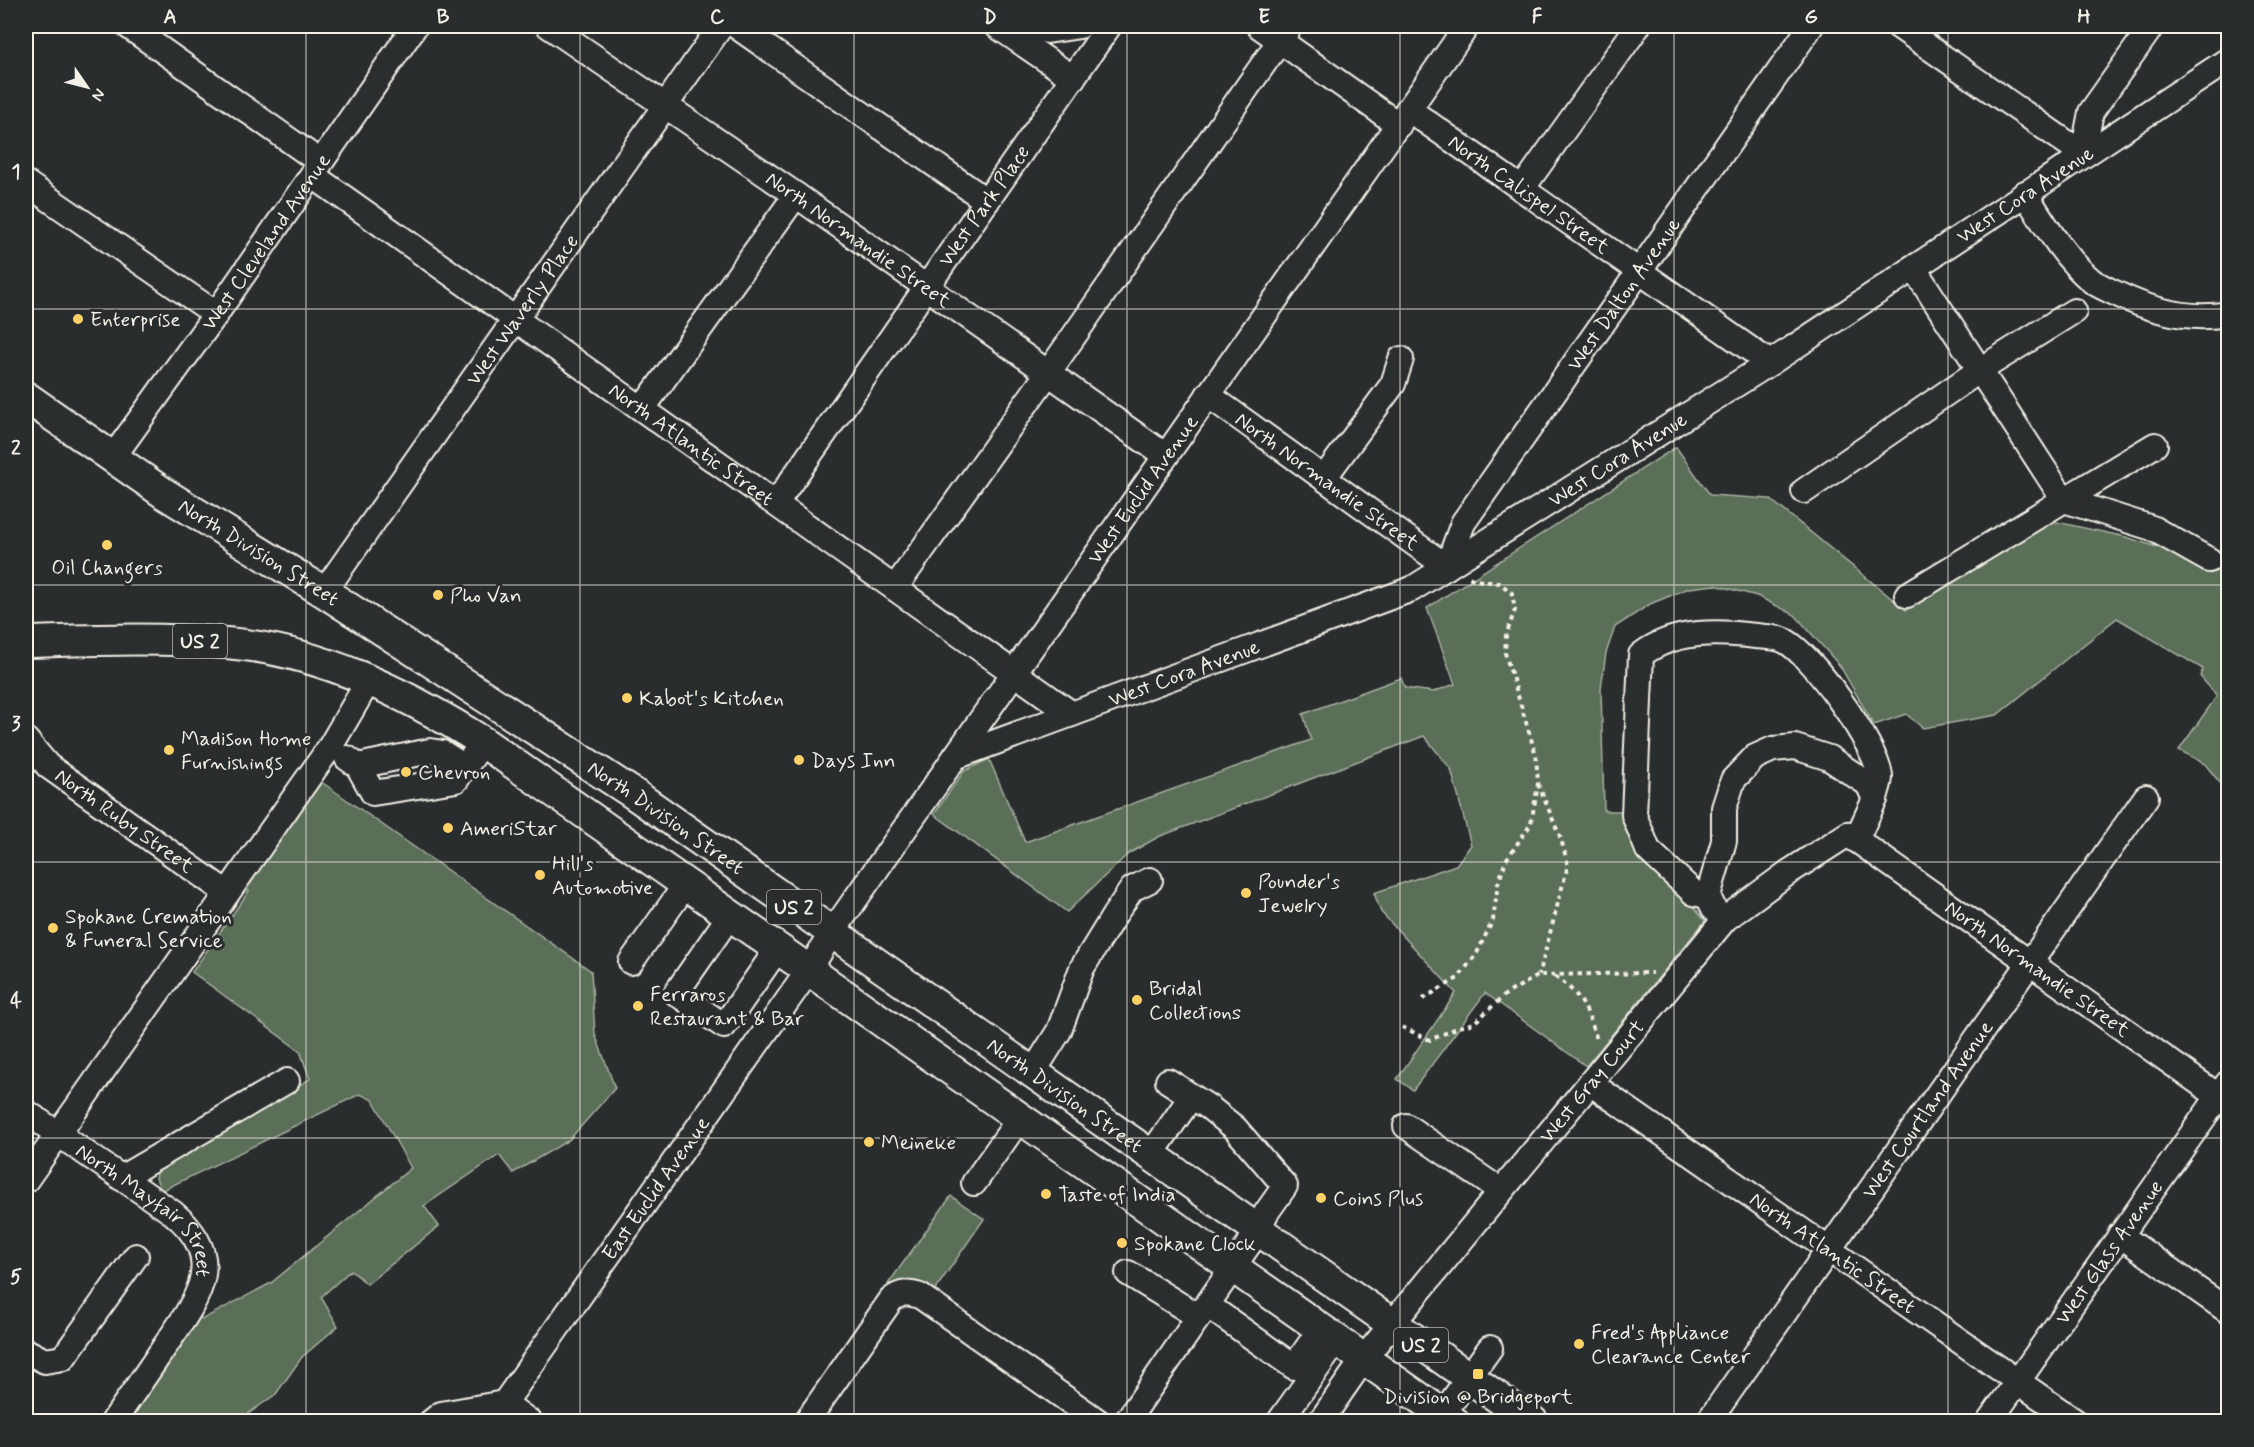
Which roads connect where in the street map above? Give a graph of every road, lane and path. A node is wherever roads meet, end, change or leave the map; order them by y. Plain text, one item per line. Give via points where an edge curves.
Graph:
1 (128, 26) edge
2 (415, 26) edge
3 (549, 26) edge
4 (721, 26) edge
5 (735, 26) edge
6 (997, 26) edge
7 (1016, 26) edge
8 (1080, 26) edge
9 (1109, 26) edge
10 (1258, 26) edge
11 (1467, 26) edge
12 (1638, 26) edge
13 (1811, 26) edge
14 (1898, 26) edge
15 (2152, 26) edge
16 (1285, 33) edge
17 (2229, 60) edge
18 (1073, 78) junction
19 (665, 105) junction
20 (1404, 117) junction
21 (2083, 154) junction
22 (316, 168) junction
23 (27, 186) edge
24 (1522, 189) junction
25 (2025, 193) junction
26 (796, 195) junction
27 (987, 201) junction
28 (1913, 267) junction
29 (1639, 271) junction
30 (927, 287) junction
31 (2074, 311) dead end
32 (216, 314) junction
33 (2229, 314) edge
34 (515, 319) junction
35 (1401, 358) dead end
36 (1770, 363) junction
37 (1980, 369) junction
38 (1048, 373) junction
39 (1208, 395) junction
40 (26, 396) edge
41 (644, 408) junction
42 (2155, 445) dead end
43 (1166, 456) junction
44 (113, 457) junction
45 (1324, 478) junction
46 (1804, 491) dead end
47 (2064, 500) junction
48 (776, 503) junction
49 (2209, 560) dead end
50 (1457, 572) junction
51 (895, 588) junction
52 (324, 592) junction
53 (1907, 595) dead end
54 (26, 642) edge
55 (1013, 674) junction
56 (369, 680) junction
57 (1072, 714) junction
58 (26, 740) edge
59 (483, 742) junction
60 (330, 747) junction
61 (955, 757) junction
62 (358, 766) junction
63 (465, 767) junction
64 (1538, 784) junction
65 (2146, 797) dead end
66 (1875, 799) junction
67 (1852, 837) junction
68 (1150, 880) dead end
69 (686, 884) junction
70 (227, 893) junction
71 (1708, 896) junction
72 (730, 915) junction
73 (1725, 919) junction
74 (778, 948) junction
75 (820, 952) junction
76 (631, 962) dead end
77 (2030, 962) junction
78 (1681, 973) junction
79 (1539, 975) junction
80 (1554, 975) junction
81 (1423, 999) dead end
82 (1402, 1028) dead end
83 (1605, 1064) junction
84 (1032, 1074) junction
85 (287, 1081) dead end
86 (1168, 1081) dead end
87 (1590, 1083) junction
88 (2225, 1094) edge
89 (1191, 1097) junction
90 (26, 1112) edge
91 (1020, 1118) junction
92 (1406, 1126) dead end
93 (58, 1134) junction
94 (1150, 1156) junction
95 (121, 1178) junction
96 (26, 1180) edge
97 (974, 1183) dead end
98 (1501, 1191) junction
99 (1258, 1232) junction
100 (2120, 1235) junction
101 (1829, 1249) junction
102 (136, 1256) dead end
103 (1233, 1266) junction
104 (1128, 1273) dead end
105 (1203, 1311) junction
106 (2229, 1311) edge
107 (1392, 1324) junction
108 (1330, 1333) junction
109 (1490, 1348) dead end
110 (26, 1351) edge
111 (1365, 1357) junction
112 (1468, 1377) junction
113 (2018, 1380) junction
114 (498, 1412) edge
115 (1445, 1419) edge
116 (113, 1422) edge
117 (431, 1422) edge
118 (530, 1422) edge
119 (806, 1422) edge
120 (1099, 1422) edge
121 (1126, 1422) edge
122 (1279, 1422) edge
123 (1320, 1422) edge
124 (1533, 1422) edge
125 (1708, 1422) edge
126 (1989, 1422) edge
127 (2076, 1422) edge

1 - 22 street, North Atlantic Street
2 - 22 street, West Cleveland Avenue
3 - 19 street, North Normandie Street
4 - 19 street, West Waverly Place
5 - 27 street
6 - 18 street
7 - 8 street via 1047,31
9 - 18 street, West Park Place
10 - 16 street, North Calispel Street
11 - 20 street, West Euclid Avenue
12 - 24 street
13 - 29 street, West Dalton Avenue
14 - 21 street
15 - 21 street via 2091,112
16 - 20 street, North Calispel Street
16 - 38 street
17 - 21 street, West Cora Avenue
18 - 27 street, West Park Place
19 - 26 street, North Normandie Street
19 - 34 street, West Waverly Place
20 - 24 street, North Calispel Street
20 - 39 street, West Euclid Avenue
21 - 25 street, West Cora Avenue
22 - 32 street, West Cleveland Avenue
22 - 34 street, North Atlantic Street
23 - 32 street
24 - 29 street, North Calispel Street
25 - 28 street, West Cora Avenue
25 - 33 street via 2061,247 2094,282 2149,308 2184,316
26 - 30 street, North Normandie Street
26 - 41 street
27 - 30 street, West Park Place
28 - 36 street, West Cora Avenue
28 - 37 street
29 - 36 street, North Calispel Street
29 - 50 street, West Dalton Avenue via 1463,523
30 - 38 street, North Normandie Street
30 - 48 street, West Park Place
31 - 37 street
32 - 44 street, West Cleveland Avenue
34 - 41 street, North Atlantic Street
34 - 52 street, West Waverly Place
35 - 45 street via 1393,384
36 - 50 street, West Cora Avenue
37 - 46 street
37 - 47 street
38 - 43 street, North Normandie Street
38 - 51 street
39 - 43 street, West Euclid Avenue
39 - 45 street, North Normandie Street
40 - 44 main road, North Division Street / US 2
41 - 48 street, North Atlantic Street
42 - 47 street
43 - 55 street, West Euclid Avenue
44 - 52 main road, North Division Street / US 2 via 165,494
45 - 50 street, North Normandie Street
47 - 49 street via 2152,528
47 - 53 street
48 - 51 street, North Atlantic Street
50 - 57 street, West Cora Avenue
50 - 64 path via 1474,580 1500,583 1512,593 1515,610 1506,635 1505,653 1536,755
51 - 55 street, North Atlantic Street
52 - 75 main road, North Division Street / US 2 via 625,788
54 - 56 main road, US 2 via 154,639 228,643 296,655
55 - 57 street, North Atlantic Street
55 - 61 street, West Euclid Avenue
56 - 59 main road, North Division Street / US 2 via 419,703
56 - 60 street
57 - 61 street, West Cora Avenue
58 - 70 street, North Ruby Street via 48,766
59 - 63 street
59 - 69 main road, North Division Street / US 2
60 - 62 street
60 - 70 street
61 - 75 street, West Euclid Avenue
62 - 63 street via 430,751 443,753
62 - 63 street via 373,793 456,780
64 - 79 path via 1568,865
64 - 81 path via 1531,824 1506,860 1493,920 1478,953 1458,978
65 - 77 street, West Courtland Avenue
66 - 67 street
66 - 71 street via 1868,784 1829,758 1795,747 1773,749 1755,757 1732,780 1724,808 1724,841
66 - 71 street via 1880,778 1865,736 1796,647 1782,639 1727,633 1675,637 1653,645 1641,655 1634,816 1648,850 1694,893
67 - 73 street, West Gray Court via 1789,872
67 - 77 street, North Normandie Street
68 - 84 street via 1132,889 1109,923 1082,968 1059,1031
69 - 72 main road, North Division Street / US 2
69 - 76 street
70 - 93 street
71 - 73 street via 1712,908
72 - 74 main road, North Division Street / US 2
72 - 74 street via 676,993 724,1026
73 - 78 street, West Gray Court
74 - 75 main road, North Division Street / US 2
75 - 84 main road, North Division Street / US 2
75 - 91 main road, North Division Street / US 2
75 - 114 street, East Euclid Avenue
77 - 88 street, North Normandie Street
77 - 101 street, West Courtland Avenue
78 - 80 path
78 - 83 street, West Gray Court
79 - 80 path
79 - 82 path via 1506,994 1474,1023 1430,1040
80 - 83 path via 1574,990 1589,1015
83 - 87 street, West Gray Court
84 - 94 main road, North Division Street / US 2
85 - 95 street
86 - 89 street
87 - 98 street, West Gray Court
87 - 101 street, North Atlantic Street
88 - 100 street, West Glass Avenue
89 - 94 street
89 - 99 street via 1235,1128 1285,1186
90 - 93 street, North Mayfair Street
91 - 97 street
91 - 103 main road, North Division Street / US 2
92 - 98 street
93 - 95 street, North Mayfair Street
93 - 96 street
94 - 99 main road, North Division Street / US 2
95 - 116 street, North Mayfair Street via 173,1213 193,1232 203,1259 196,1298
98 - 107 street, West Gray Court
99 - 103 street
99 - 107 main road, North Division Street / US 2
100 - 106 street
100 - 113 street, West Glass Avenue
101 - 113 street, North Atlantic Street
101 - 125 street, West Courtland Avenue
102 - 110 street via 63,1358 45,1361
103 - 105 street
103 - 108 main road, North Division Street / US 2
104 - 105 street
105 - 108 street via 1294,1367
105 - 121 street
107 - 111 street, West Gray Court
107 - 112 main road, North Division Street / US 2
108 - 111 main road, North Division Street / US 2
108 - 122 street
109 - 112 street
111 - 115 main road, North Division Street / US 2
111 - 123 street, West Gray Court
112 - 115 street
112 - 124 main road, North Division Street / US 2
113 - 126 street, West Glass Avenue
113 - 127 street, North Atlantic Street
114 - 117 street via 441,1414
114 - 118 street
119 - 120 street via 891,1300 902,1293 920,1296

